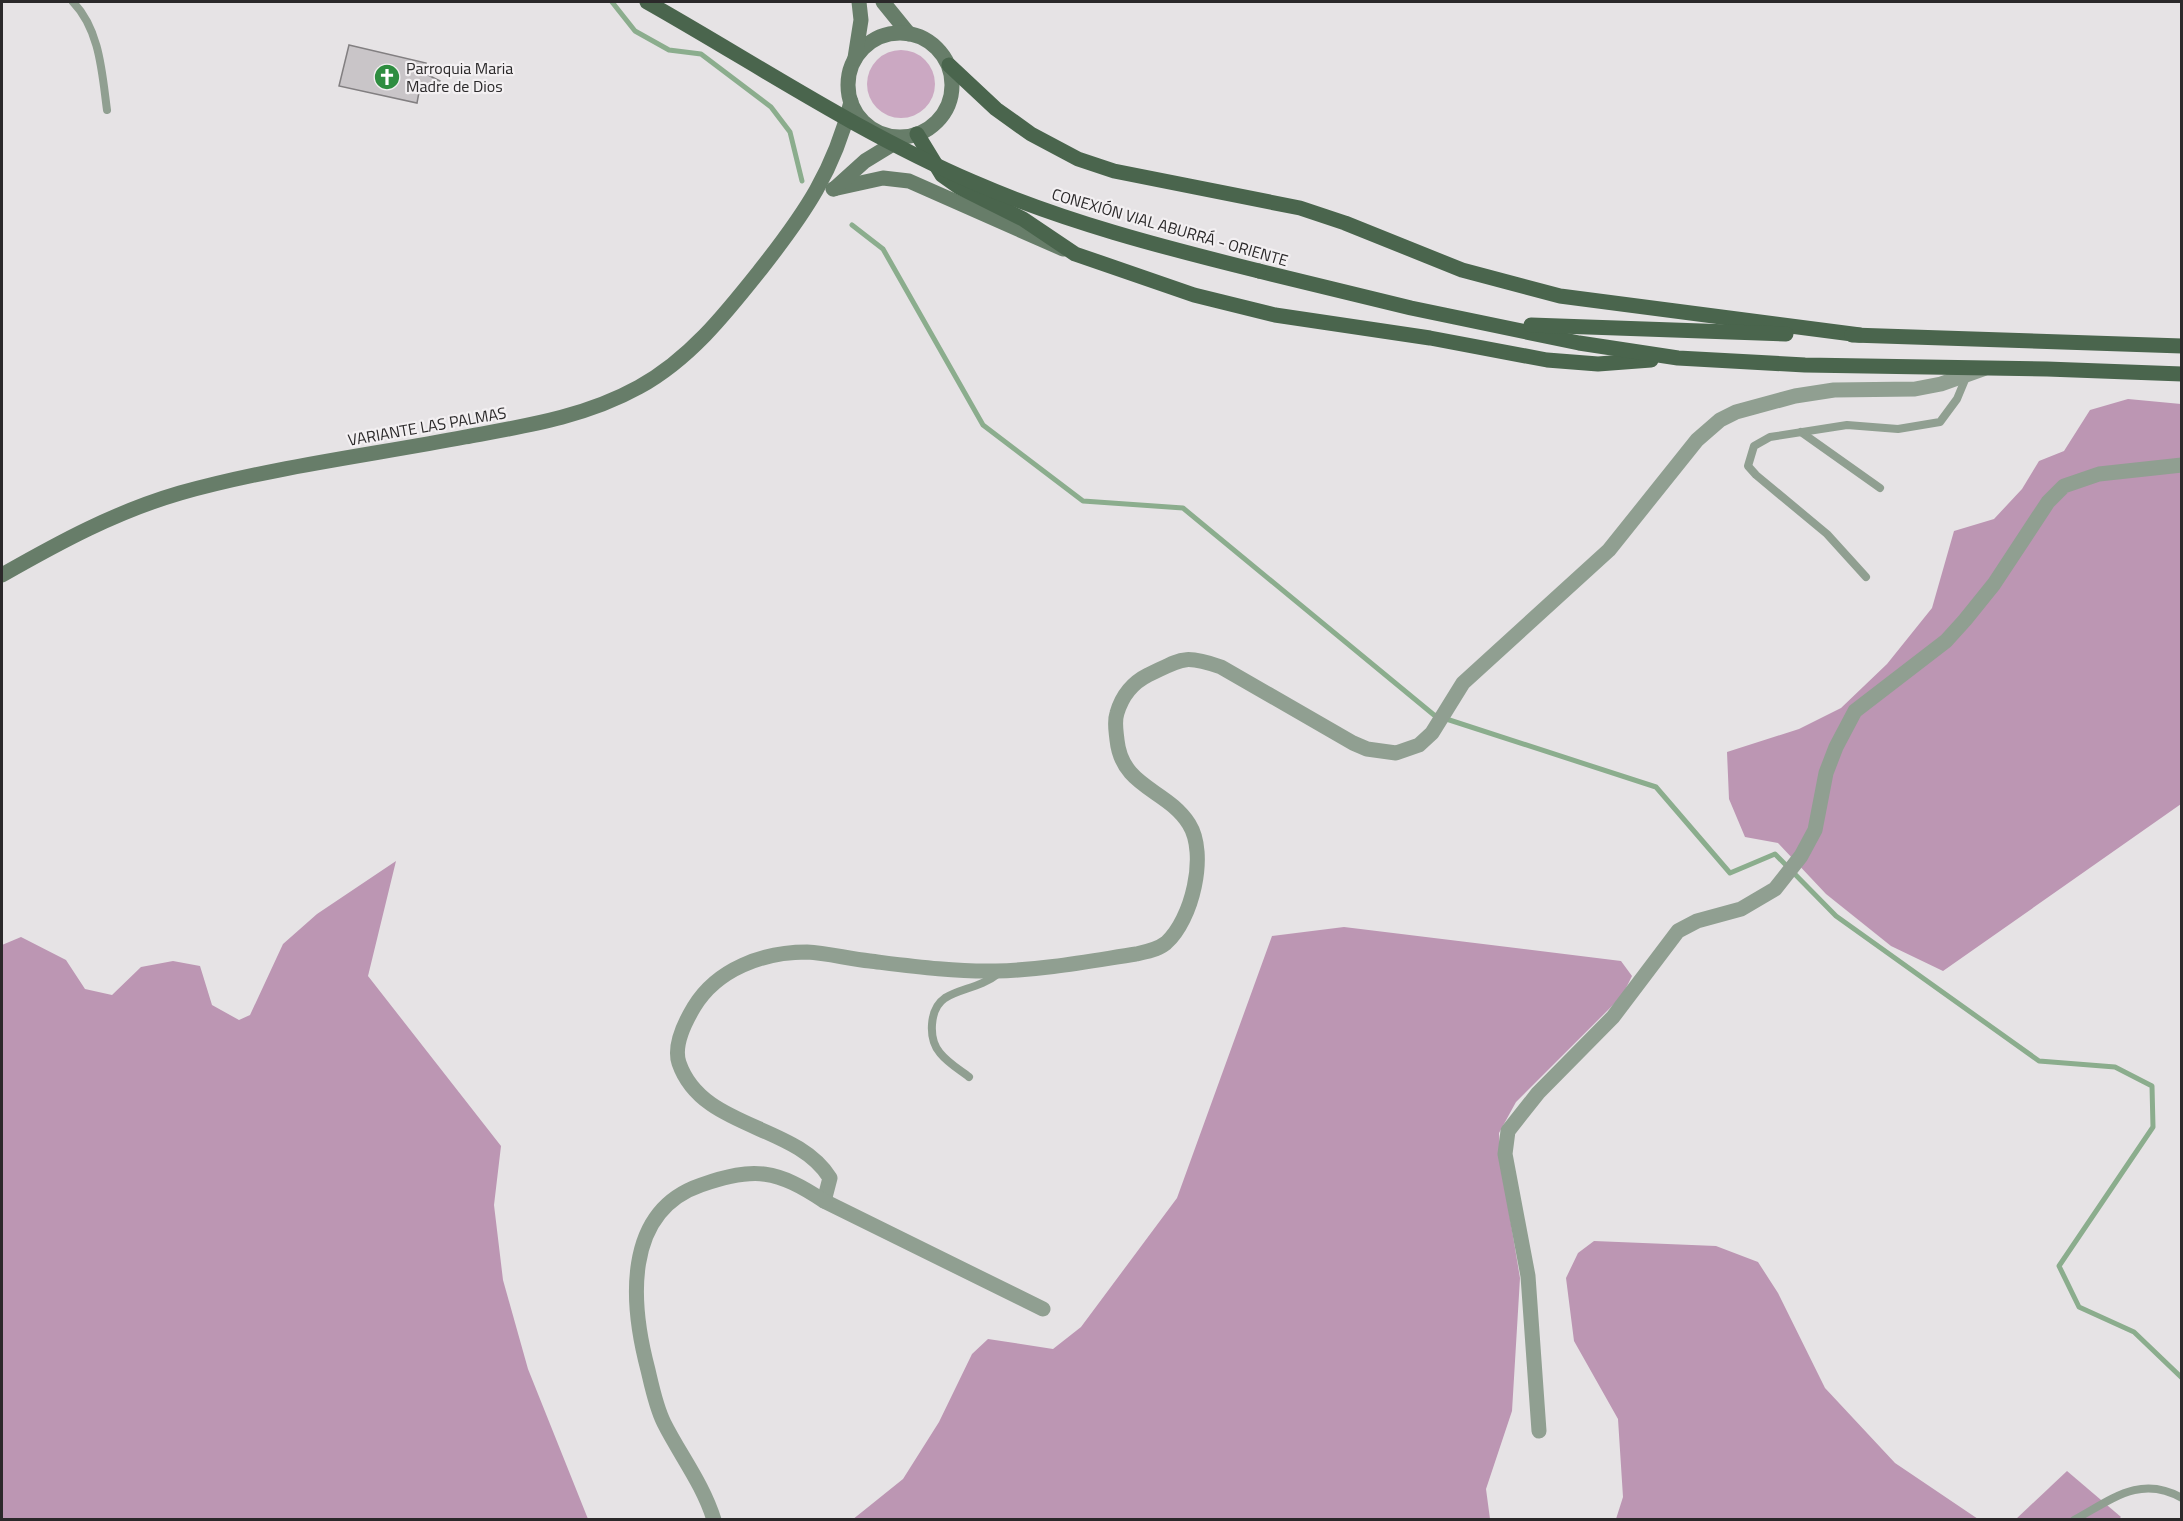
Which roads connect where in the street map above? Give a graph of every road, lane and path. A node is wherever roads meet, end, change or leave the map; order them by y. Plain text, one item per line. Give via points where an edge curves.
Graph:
1 (72, 2) edge
2 (647, 2) edge
3 (859, 2) edge
4 (883, 2) edge
5 (909, 34) junction
6 (854, 61) junction
7 (949, 65) junction
8 (851, 102) junction
9 (107, 110) dead end
10 (911, 135) junction
11 (833, 189) junction
12 (800, 218) junction
13 (1075, 254) junction
14 (1479, 322) junction
15 (1860, 335) junction
16 (2181, 346) edge
17 (1678, 358) junction
18 (1986, 368) junction
19 (2181, 374) edge
20 (1967, 375) junction
21 (1801, 432) junction
22 (2181, 465) edge
23 (1880, 488) dead end
24 (2, 575) edge
25 (1866, 577) dead end
26 (1002, 971) junction
27 (969, 1077) dead end
28 (824, 1200) junction
29 (1043, 1309) dead end
30 (1539, 1431) dead end
31 (2181, 1498) edge
32 (714, 1520) edge
33 (2074, 1520) edge

1 - 9 lane via 83,13 100,56
2 - 14 main road, CONEXIÓN VIAL ABURRÁ - ORIENTE, bridge via 854,123 972,182 1035,207 1102,230 1259,271
3 - 6 main road via 861,20
4 - 5 main road
5 - 6 main road via 890,34 873,41
5 - 7 main road via 937,48
6 - 8 main road via 849,81
7 - 10 main road via 952,82 947,106 932,126
7 - 15 main road via 996,109 1031,134 1078,159 1114,171 1300,208 1462,270 1560,296
8 - 10 main road via 873,128 894,136
8 - 12 main road, VARIANTE LAS PALMAS via 835,157
10 - 11 main road, VARIANTE LAS PALMAS via 865,161
10 - 13 main road via 942,175 1023,219
11 - 12 main road, VARIANTE LAS PALMAS
11 - 13 main road via 883,178 909,181
12 - 24 main road, VARIANTE LAS PALMAS via 732,305 687,353 640,387 586,411 544,422 290,469 179,494 77,532
13 - 17 main road via 1194,295 1275,315 1547,360 1598,364
14 - 15 main road via 1587,329
14 - 17 main road
15 - 16 main road
17 - 18 main road
18 - 19 main road
18 - 20 street
20 - 21 lane via 1957,399 1940,422 1898,429 1847,425
20 - 26 street via 1915,388 1834,390 1795,396 1736,412 1708,427 1609,550 1463,683 1432,733 1419,745 1396,753 1367,749 1221,667 1203,661 1184,658 1141,679 1130,687 1115,720 1119,756 1134,779 1180,812 1190,826 1197,867 1185,917 1165,943 1144,952
21 - 23 lane
21 - 25 lane via 1761,441 1750,451 1748,466 1827,534
22 - 30 street via 2077,479 2056,494 1994,585 1959,627 1855,711 1826,773 1815,830 1775,889 1741,909 1697,921 1678,931 1612,1017 1538,1093 1508,1131 1505,1154 1528,1276
26 - 27 lane via 985,984 946,997 934,1014 934,1041 939,1052
26 - 28 street via 807,952 751,961 728,972 700,996 679,1042 679,1062 695,1090 733,1117 813,1156 830,1178
28 - 29 street
28 - 32 street via 797,1182 764,1172 730,1175 691,1188 664,1209 641,1247 637,1311 652,1386 663,1421 697,1479
31 - 33 lane via 2154,1488 2132,1489

